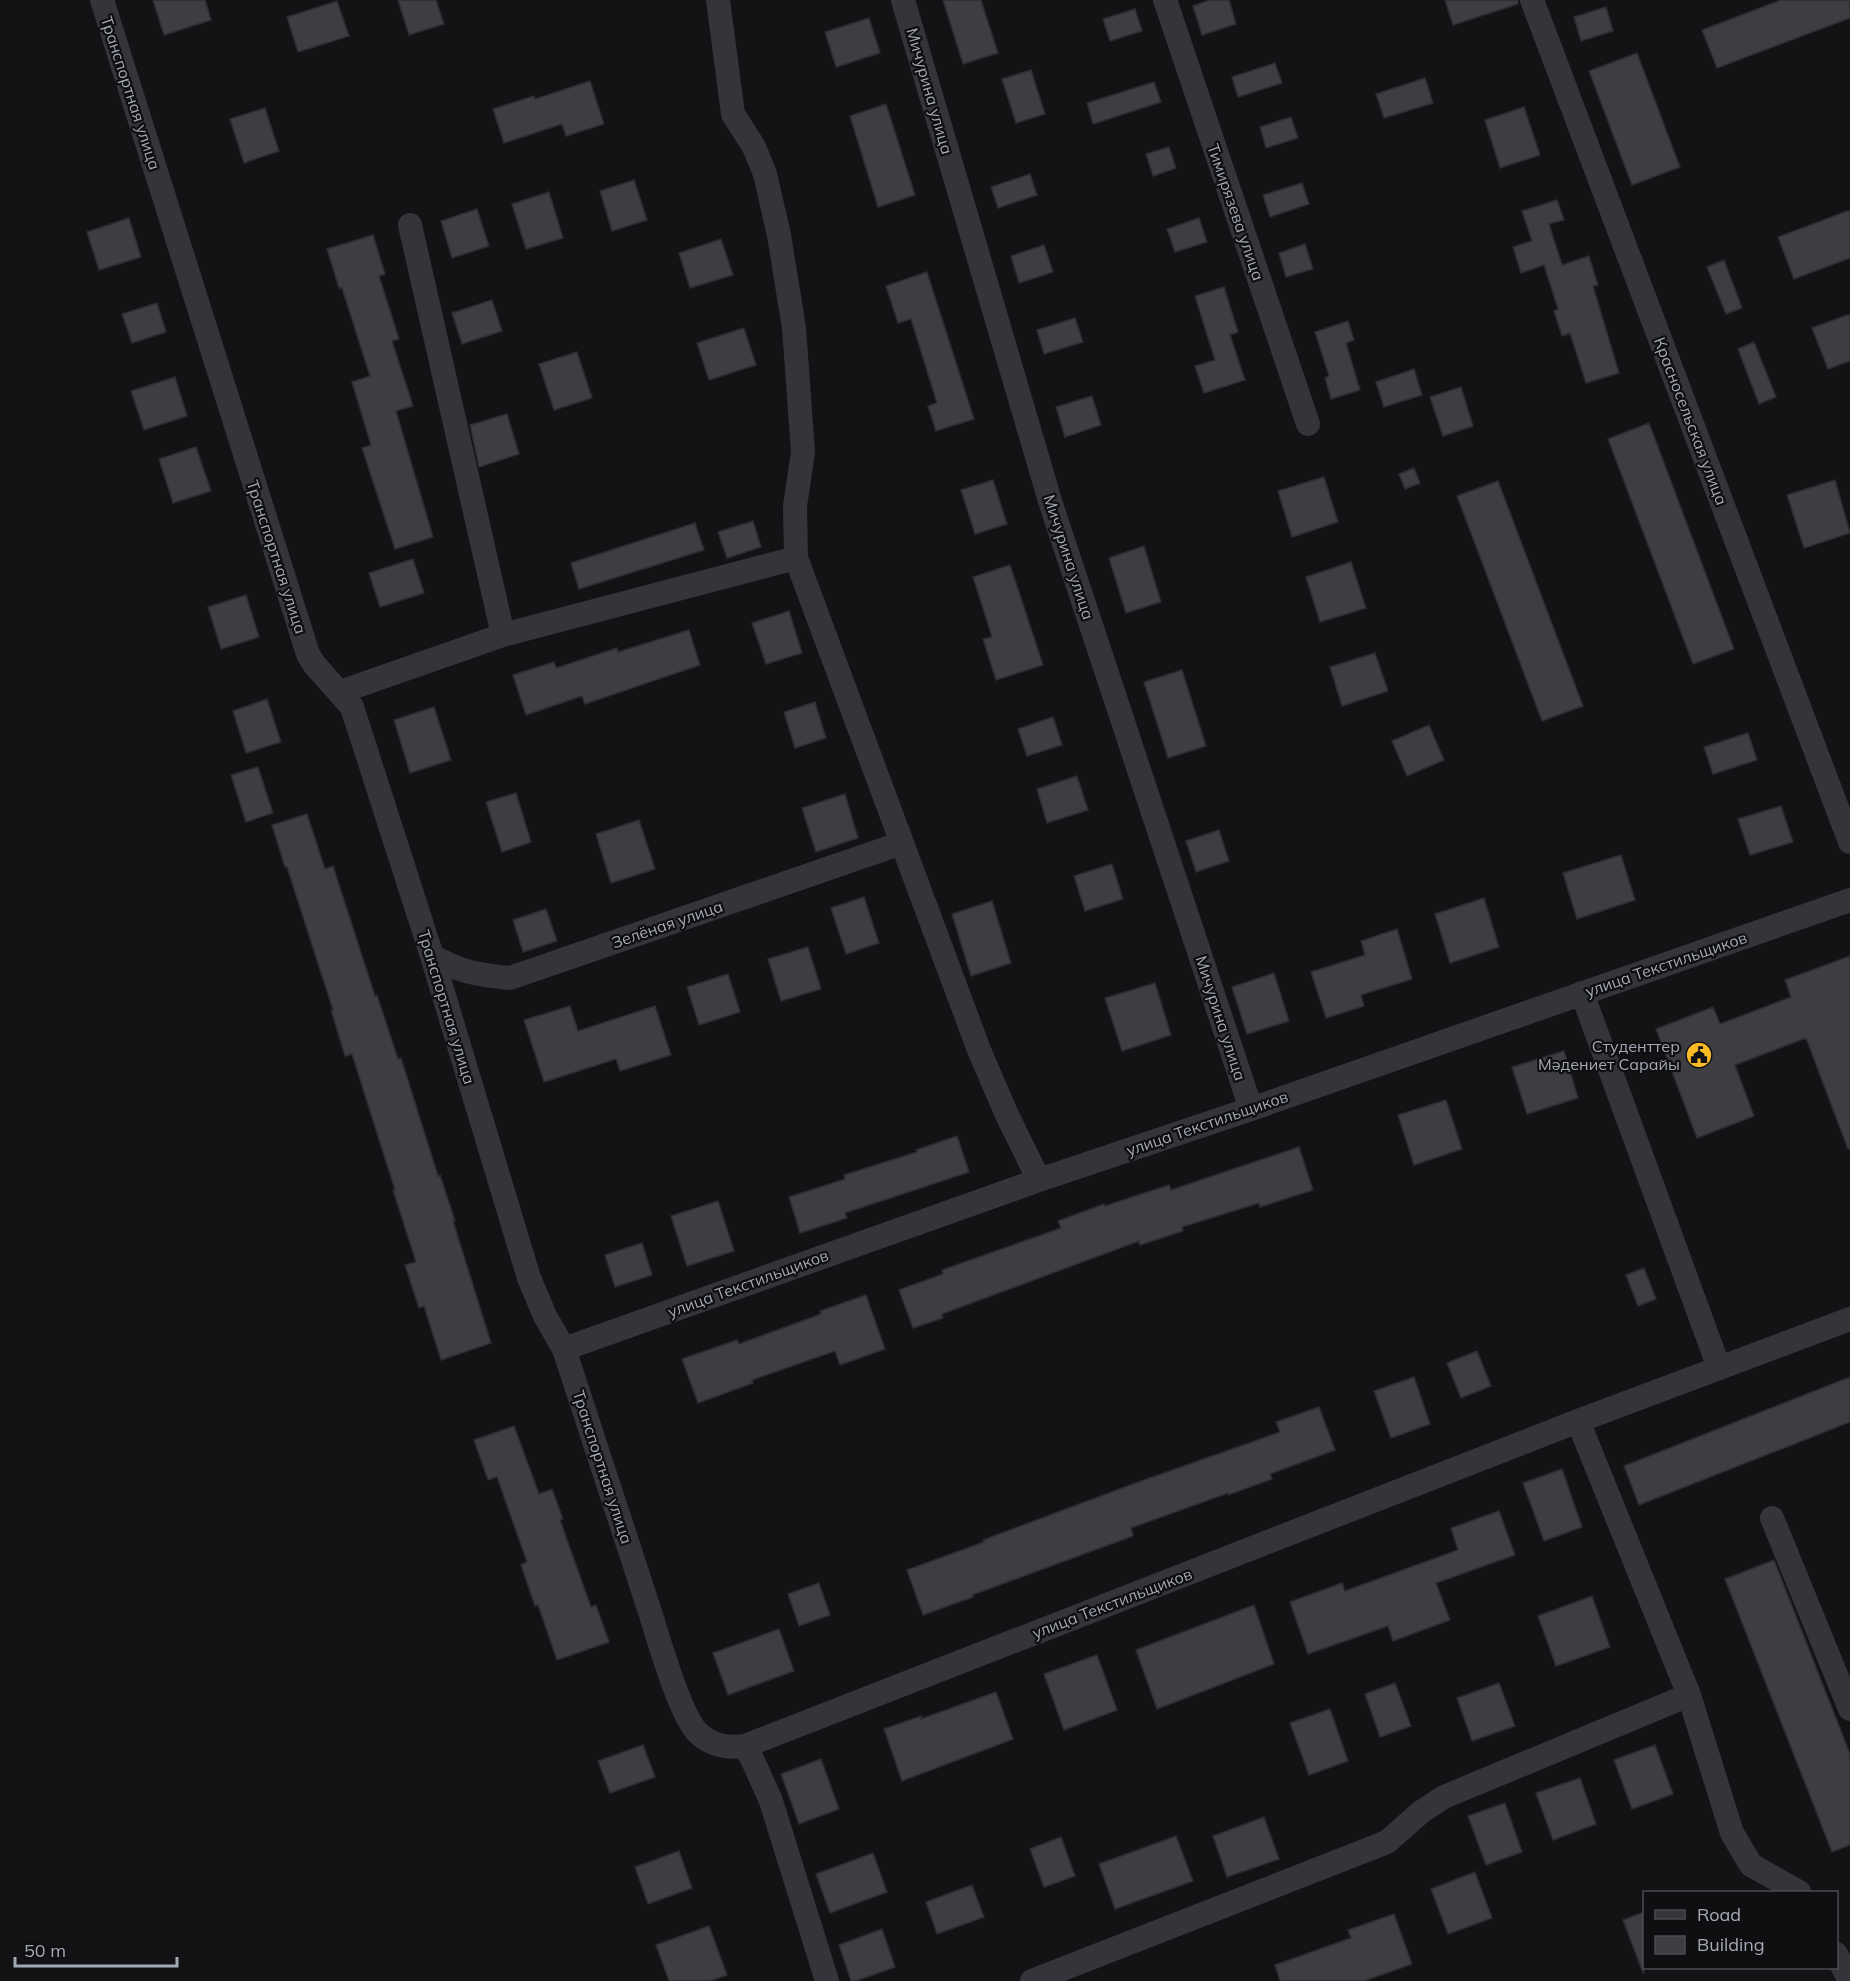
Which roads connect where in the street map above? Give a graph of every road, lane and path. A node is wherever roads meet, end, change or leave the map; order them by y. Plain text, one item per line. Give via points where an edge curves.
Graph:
1 (102, 0) edge
2 (718, 0) edge
3 (903, 0) edge
4 (1165, 0) edge
5 (1532, 0) edge
6 (410, 225) dead end
7 (1308, 424) dead end
8 (796, 558) junction
9 (503, 635) junction
10 (340, 692) junction
11 (1850, 842) edge
12 (902, 843) junction
13 (1850, 900) edge
14 (432, 956) junction
15 (1582, 993) junction
16 (1251, 1109) junction
17 (1039, 1180) junction
18 (1850, 1318) edge
19 (564, 1348) junction
20 (1719, 1368) junction
21 (1578, 1421) junction
22 (1772, 1518) dead end
23 (1843, 1667) edge
24 (1689, 1695) junction
25 (1850, 1709) edge
26 (745, 1746) junction
27 (1796, 1891) edge
28 (1838, 1958) edge
29 (827, 1981) edge
30 (1032, 1981) edge
31 (1850, 1981) edge

1 - 10 street, Транспортная улица via 308,654
2 - 8 street via 733,114 765,174 794,328 802,452 795,506
3 - 16 street, Мичурина улица via 1050,501
4 - 7 street, Тимирязева улица
5 - 11 street, Красносельская улица
6 - 9 street
8 - 9 street
8 - 12 street
9 - 10 street
10 - 14 street, Транспортная улица via 352,707
12 - 14 street, Зелёная улица via 510,978 474,975
12 - 17 street via 979,1050
13 - 15 street, улица Текстильщиков
14 - 19 street, Транспортная улица via 529,1278
15 - 16 street, улица Текстильщиков
15 - 20 street
16 - 17 street, улица Текстильщиков
17 - 19 street, улица Текстильщиков
18 - 20 street, улица Текстильщиков
19 - 26 street, Транспортная улица via 685,1711 697,1732 715,1745
20 - 21 street, улица Текстильщиков
21 - 24 street
21 - 26 street, улица Текстильщиков
22 - 23 street
23 - 25 street
24 - 27 street via 1732,1833 1750,1864
24 - 30 street via 1444,1797 1387,1842
26 - 29 street via 771,1802
28 - 31 street

